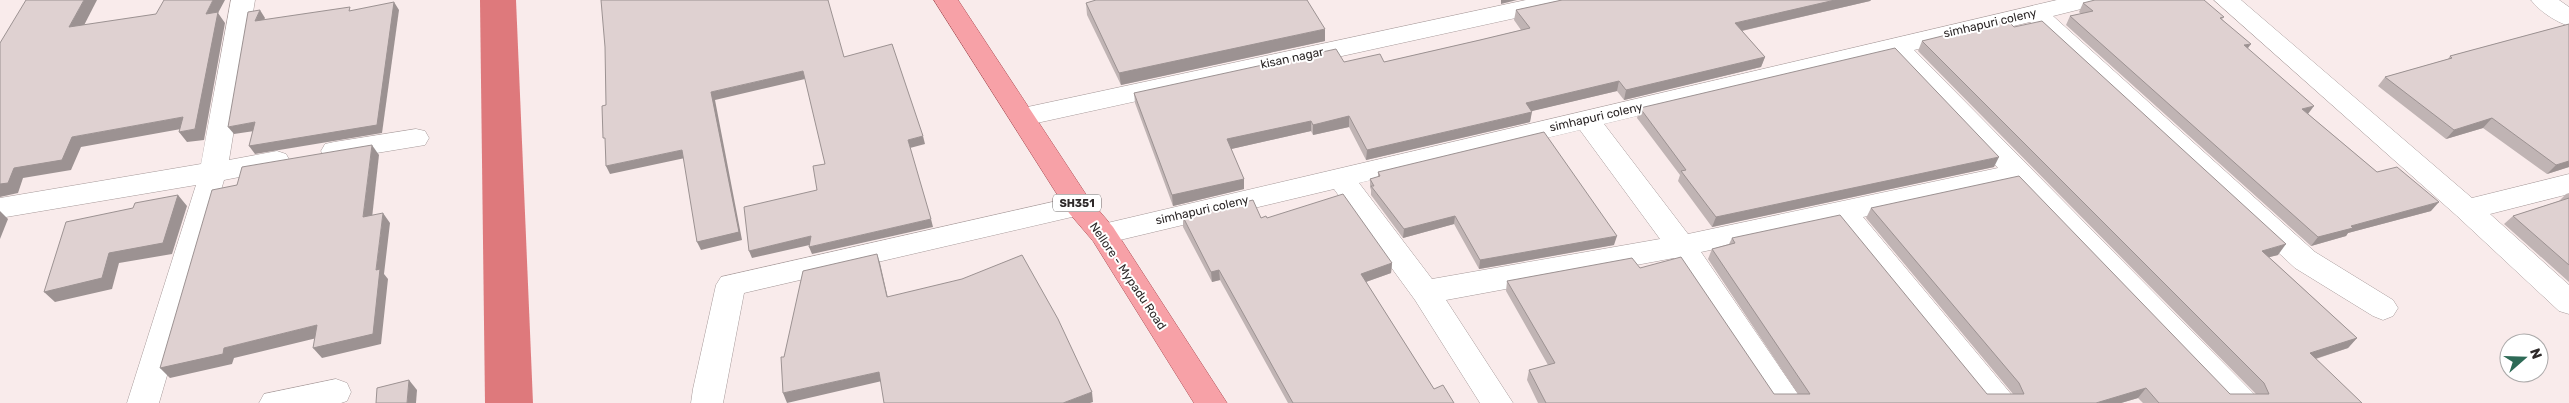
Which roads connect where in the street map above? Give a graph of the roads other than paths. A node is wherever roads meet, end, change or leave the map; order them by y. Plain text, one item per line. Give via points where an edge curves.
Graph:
1 (243, 0) edge
2 (946, 0) edge
3 (1561, 0) edge
4 (2089, 0) edge
5 (2226, 0) edge
6 (2543, 0) edge
7 (2035, 13) junction
8 (2569, 18) edge
9 (1896, 46) junction
10 (1023, 117) junction
11 (1586, 119) junction
12 (416, 138) dead end
13 (213, 172) junction
14 (2020, 173) junction
15 (1340, 177) junction
16 (2569, 184) edge
17 (1079, 206) junction
18 (0, 208) edge
19 (2467, 209) junction
20 (1842, 212) junction
21 (1103, 234) junction
22 (1681, 246) junction
23 (1425, 292) junction
24 (2569, 303) edge
25 (2383, 308) dead end
26 (336, 392) dead end
27 (143, 403) edge
28 (275, 403) edge
29 (707, 403) edge
30 (1211, 403) edge
31 (1497, 403) edge
32 (1788, 403) edge
33 (2000, 403) edge
34 (2243, 403) edge

1 - 13 street
2 - 10 main road, Nellore - Mypadu Road / SH351
3 - 10 street, kisan nagar
4 - 7 street, simhapuri coleny
5 - 19 street
6 - 8 street
7 - 9 street, simhapuri coleny
7 - 25 street via 2306,260
9 - 11 street, simhapuri coleny
9 - 14 street
10 - 17 main road, Nellore - Mypadu Road / SH351
11 - 15 street, simhapuri coleny
11 - 22 street
12 - 13 street
13 - 18 street
13 - 27 street
14 - 20 street
14 - 34 street
15 - 21 street, simhapuri coleny
15 - 23 street
16 - 19 street
17 - 21 main road, Nellore - Mypadu Road / SH351
17 - 29 street via 731,285
19 - 24 street
20 - 22 street
20 - 33 street
21 - 30 main road, Nellore - Mypadu Road / SH351
22 - 23 street
22 - 32 street
23 - 31 street
26 - 28 street

